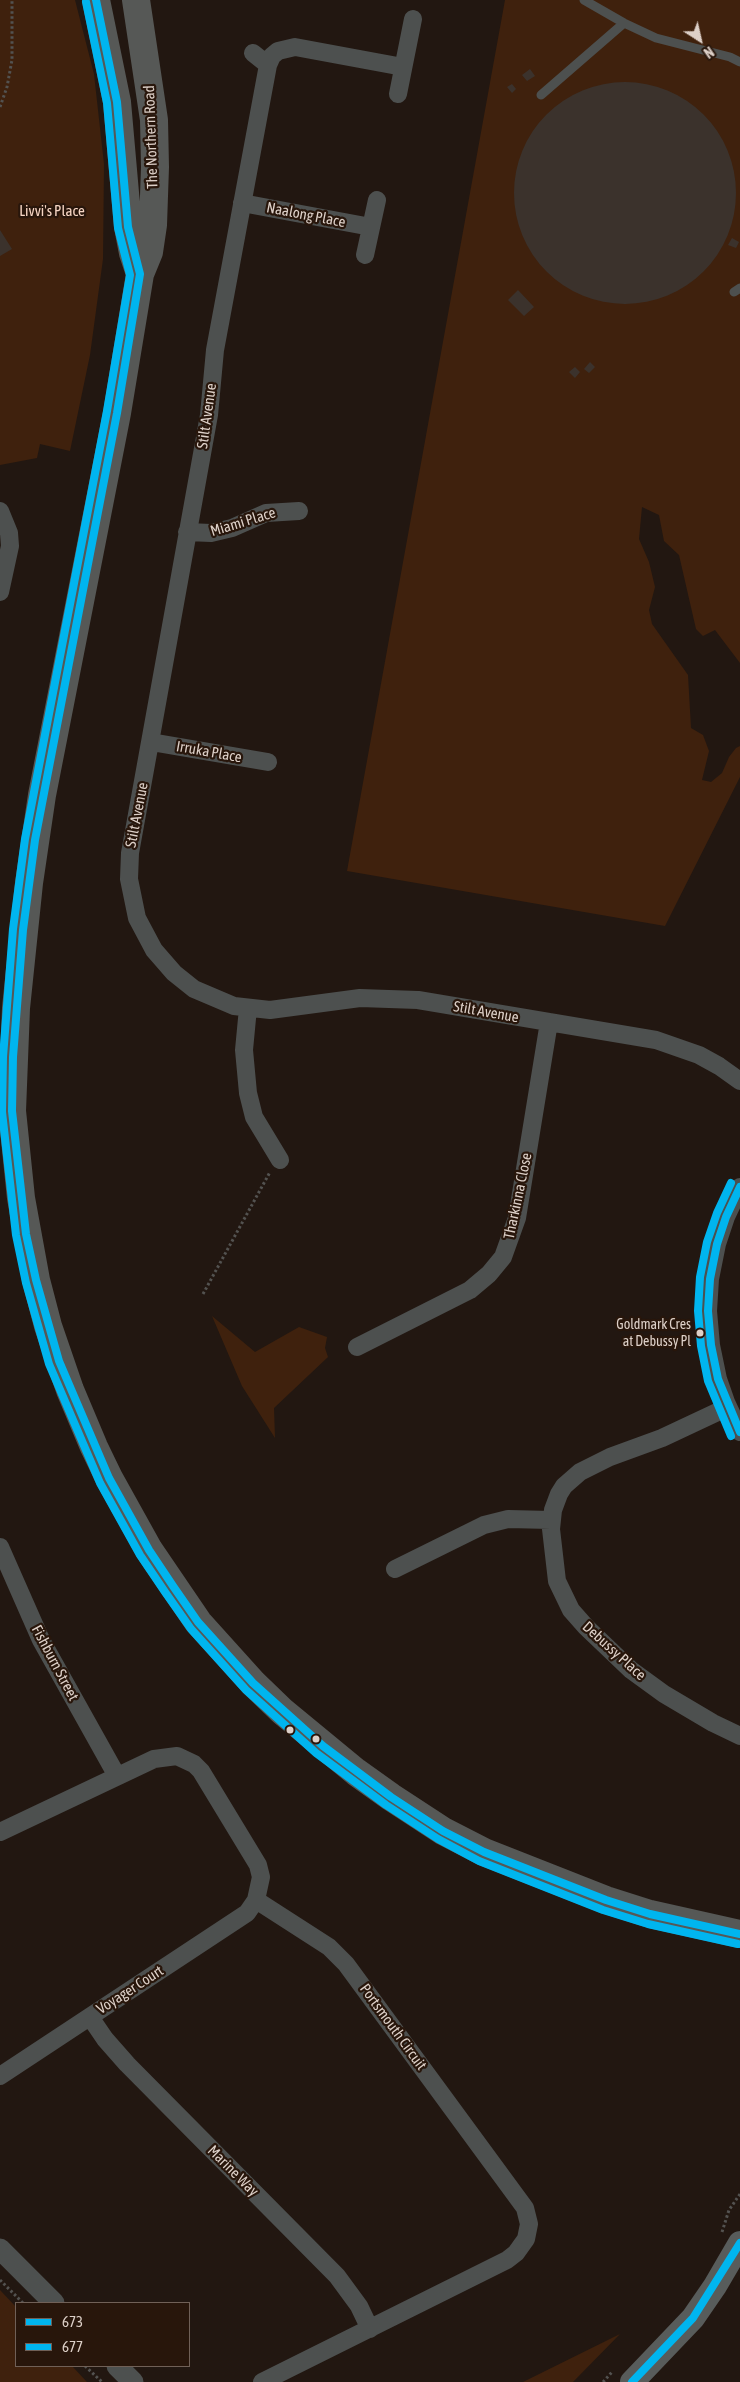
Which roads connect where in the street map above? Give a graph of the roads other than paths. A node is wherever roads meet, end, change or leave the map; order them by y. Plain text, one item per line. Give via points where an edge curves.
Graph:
1 (96, 0) edge
2 (136, 0) edge
3 (584, 0) edge
4 (413, 19) dead end
5 (624, 24) junction
6 (253, 53) dead end
7 (740, 62) edge
8 (268, 65) junction
9 (403, 67) junction
10 (398, 94) dead end
11 (541, 95) dead end
12 (377, 200) dead end
13 (242, 203) junction
14 (371, 228) junction
15 (365, 255) dead end
16 (140, 274) junction
17 (0, 511) edge
18 (299, 511) dead end
19 (187, 532) junction
20 (0, 592) edge
21 (151, 742) junction
22 (268, 762) dead end
23 (248, 1008) junction
24 (549, 1022) junction
25 (740, 1081) edge
26 (6, 1112) edge
27 (280, 1160) road end
28 (740, 1187) edge
29 (357, 1347) dead end
30 (728, 1407) junction
31 (740, 1432) edge
32 (551, 1520) junction
33 (0, 1548) edge
34 (395, 1569) dead end
35 (740, 1736) edge
36 (117, 1776) junction
37 (0, 1832) edge
38 (256, 1900) junction
39 (740, 1934) edge
40 (90, 2017) junction
41 (0, 2076) edge
42 (730, 2239) edge
43 (0, 2249) edge
44 (53, 2302) edge
45 (370, 2329) junction
46 (117, 2367) edge
47 (624, 2375) edge
48 (133, 2382) edge
49 (262, 2382) edge

1 - 16 highway, The Northern Road via 117,102 128,227
2 - 16 highway, The Northern Road via 154,120 155,167 153,226 149,252
3 - 5 lane
4 - 9 street
5 - 7 lane via 664,41
5 - 11 lane
6 - 8 street
8 - 9 street via 278,52 295,48
8 - 13 street, Stilt Avenue
9 - 10 street
12 - 14 street
13 - 14 street, Naalong Place
13 - 19 street, Stilt Avenue
14 - 15 street
16 - 26 highway, The Northern Road via 118,413 35,840
17 - 20 street via 9,533 10,546
18 - 19 street, Miami Place via 266,513 232,528 210,533
19 - 21 street, Stilt Avenue
21 - 22 street, Irruka Place
21 - 23 street, Stilt Avenue via 128,866 137,918 154,950 174,973 205,994
23 - 24 street, Stilt Avenue via 284,1009 340,1000 404,998
23 - 27 street via 244,1050 248,1093 254,1117
24 - 25 street, Stilt Avenue via 671,1045 708,1059
24 - 29 street, Tharkinna Close via 517,1218 503,1257 470,1290
26 - 39 highway, The Northern Road via 36,1280 70,1390 109,1478 149,1550 198,1622 225,1653 323,1746 443,1831 484,1852 606,1900 650,1914
28 - 30 street via 717,1244 709,1292 711,1345
30 - 31 street
30 - 32 street, Debussy Place via 580,1472 559,1494
32 - 34 street via 508,1519 484,1525
32 - 35 street, Debussy Place via 557,1581 578,1618 649,1684
33 - 36 street, Fishburn Street via 41,1640
36 - 37 street
36 - 38 street via 165,1756 177,1756 194,1764 258,1865 261,1877
38 - 40 street, Voyager Court via 247,1913
38 - 45 street, Portsmouth Circuit via 330,1947 346,1964 521,2201 528,2216 526,2239 507,2260
40 - 41 street, Voyager Court
40 - 45 street, Marine Way via 127,2064 337,2276 359,2306
42 - 47 main road via 715,2286 693,2318
43 - 44 street
45 - 49 street, Portsmouth Circuit
46 - 48 street

